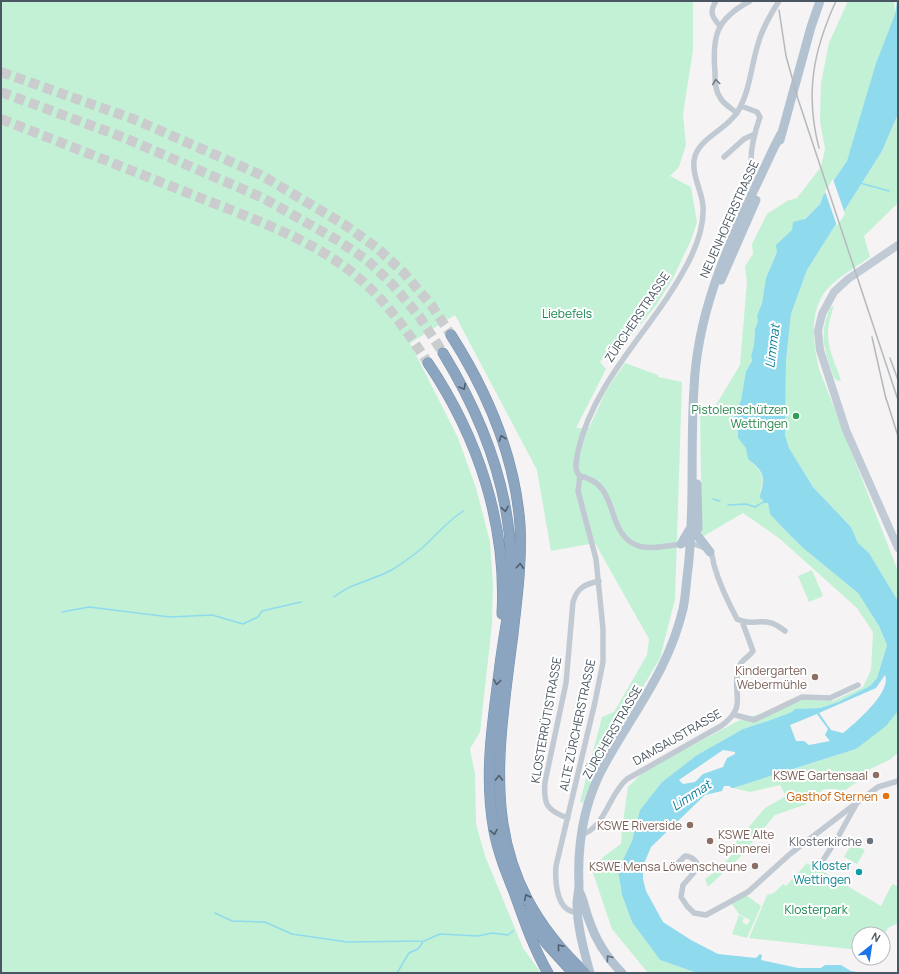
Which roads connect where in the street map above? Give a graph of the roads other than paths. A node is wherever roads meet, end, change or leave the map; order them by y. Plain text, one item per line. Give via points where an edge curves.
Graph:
1 (716, 1) edge
2 (750, 1) edge
3 (779, 1) edge
4 (820, 1) edge
5 (720, 26) junction
6 (741, 106) junction
7 (737, 113) junction
8 (754, 134) junction
9 (724, 157) dead end
10 (750, 182) dead end
11 (898, 245) edge
12 (451, 335) tunnel mouth
13 (443, 353) tunnel mouth
14 (428, 363) tunnel mouth
15 (693, 445) junction
16 (580, 476) junction
17 (692, 526) junction
18 (697, 534) junction
19 (681, 544) junction
20 (693, 546) junction
21 (898, 548) edge
22 (710, 552) junction
23 (598, 581) junction
24 (742, 621) junction
25 (784, 631) dead end
26 (501, 655) junction
27 (858, 685) dead end
28 (735, 715) junction
29 (898, 781) edge
30 (856, 799) junction
31 (568, 818) junction
32 (581, 835) junction
33 (820, 865) dead end
34 (671, 870) dead end
35 (514, 893) junction
36 (582, 912) junction
37 (548, 973) edge
38 (573, 973) edge
39 (584, 973) edge
40 (590, 973) edge
41 (622, 973) edge

1 - 5 street via 711,9 712,17
2 - 5 street via 738,7
3 - 6 street, ZÜRCHERSTRASSE via 761,34
4 - 15 main road, NEUENHOFERSTRASSE via 781,134 723,257 707,303 694,384
7 -> 5 street via 721,99 716,85 713,49 714,38
6 - 7 street, ZÜRCHERSTRASSE
6 - 8 street via 760,114
7 - 16 street, ZÜRCHERSTRASSE via 697,152 694,166 703,206 699,235 667,298 629,349 599,396 579,447 576,466 577,474
8 - 9 street
8 - 10 street via 751,161 754,176
11 - 21 main road via 848,279 834,292 822,314 818,331 820,350 846,430
39 -> 12 highway via 560,948 539,918 512,863 503,829 499,793 501,732 520,573 516,496 495,419 474,374
13 -> 26 highway via 468,396 482,429 506,510 511,548 511,580
14 - 26 highway via 450,397 467,431 491,499 502,574
15 - 17 main road, NEUENHOFERSTRASSE
15 - 18 main road, NEUENHOFERSTRASSE via 696,458
16 - 19 street via 591,478 600,486 619,530 630,541 648,548
16 - 23 street, ALTE ZÜRCHERSTRASSE via 578,491 593,544
17 - 19 main road
17 - 20 main road, NEUENHOFERSTRASSE
18 - 20 main road, NEUENHOFERSTRASSE
18 - 22 main road
19 - 20 street
20 - 22 street
20 - 32 main road, ZÜRCHERSTRASSE via 680,620 666,661 599,775 588,804
22 - 24 street via 733,611
23 - 31 street, ALTE ZÜRCHERSTRASSE via 603,642 602,668
23 - 31 street, KLOSTERRÜTISTRASSE via 582,586 575,594 566,683 545,782 546,805
24 - 25 street via 772,623
24 - 28 street, DAMSAUSTRASSE via 753,651 738,669 738,704
26 -> 35 highway via 491,743 490,793 497,842
27 - 28 street via 830,698 802,697 754,720
28 - 32 street, DAMSAUSTRASSE via 721,726 627,779 620,785 593,829
29 - 30 street via 878,787
30 - 33 street via 838,837
30 - 34 street via 748,892 710,914 694,913 681,897 683,885 698,868 696,862 685,856
31 - 36 street, ALTE ZÜRCHERSTRASSE via 556,866 555,882 561,901 569,910
32 - 36 main road, ZÜRCHERSTRASSE via 577,903
35 - 37 highway via 536,950
35 - 38 highway via 541,937
36 - 40 main road
41 -> 36 main road via 598,942

